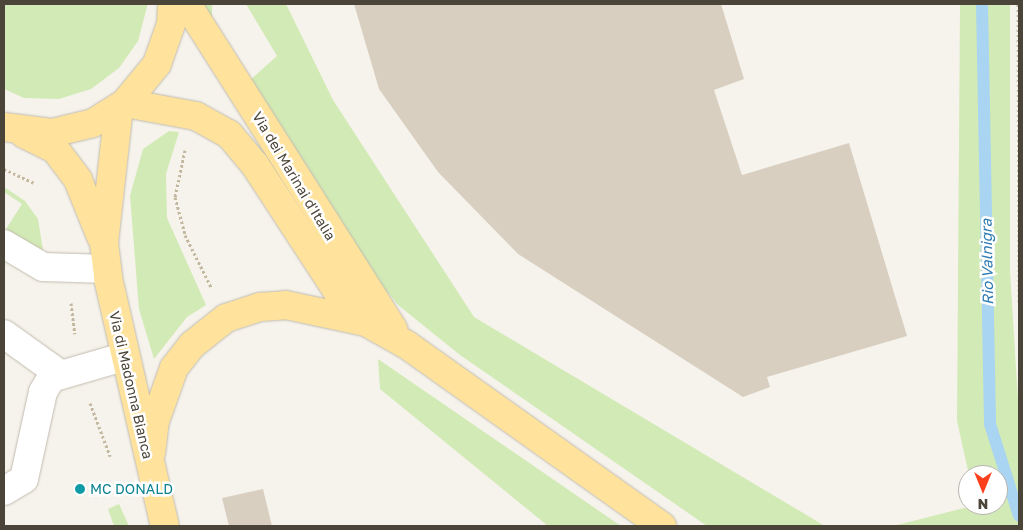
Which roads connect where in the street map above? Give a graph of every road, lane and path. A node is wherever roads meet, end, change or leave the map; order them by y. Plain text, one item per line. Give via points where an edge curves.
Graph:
1 (172, 4) edge
2 (187, 4) edge
3 (1018, 4) edge
4 (122, 105) junction
5 (10, 129) edge
6 (188, 143) dead end
7 (4, 169) edge
8 (41, 188) dead end
9 (104, 243) junction
10 (4, 244) edge
11 (107, 269) junction
12 (213, 291) dead end
13 (1019, 302) edge
14 (366, 322) junction
15 (4, 334) edge
16 (407, 345) junction
17 (123, 357) junction
18 (58, 373) junction
19 (149, 466) junction
20 (4, 491) edge
21 (165, 526) edge
22 (662, 526) edge

1 - 4 main road via 171,24 157,64
2 - 16 main road, Via dei Marinai d'Italia via 351,268
3 - 13 path
4 - 5 main road via 93,123 52,133
4 - 9 main road, Via di Madonna Bianca
4 - 14 main road, Via dei Marinai d'Italia via 196,116 229,134 255,165 332,284
5 - 9 main road, Via di Madonna Bianca via 55,149 78,180
6 - 12 path via 175,197 186,235
7 - 8 path
9 - 11 main road, Via di Madonna Bianca
10 - 11 lane via 43,267
11 - 17 main road, Via di Madonna Bianca
14 - 16 main road, Via dei Marinai d'Italia
14 - 19 main road via 286,305 260,307 226,318 192,345 174,368 155,421
15 - 18 lane
16 - 22 main road, Via dei Marinai d'Italia
17 - 18 lane
17 - 19 main road, Via di Madonna Bianca
18 - 20 lane via 43,392 24,479
19 - 21 main road, Via di Madonna Bianca

